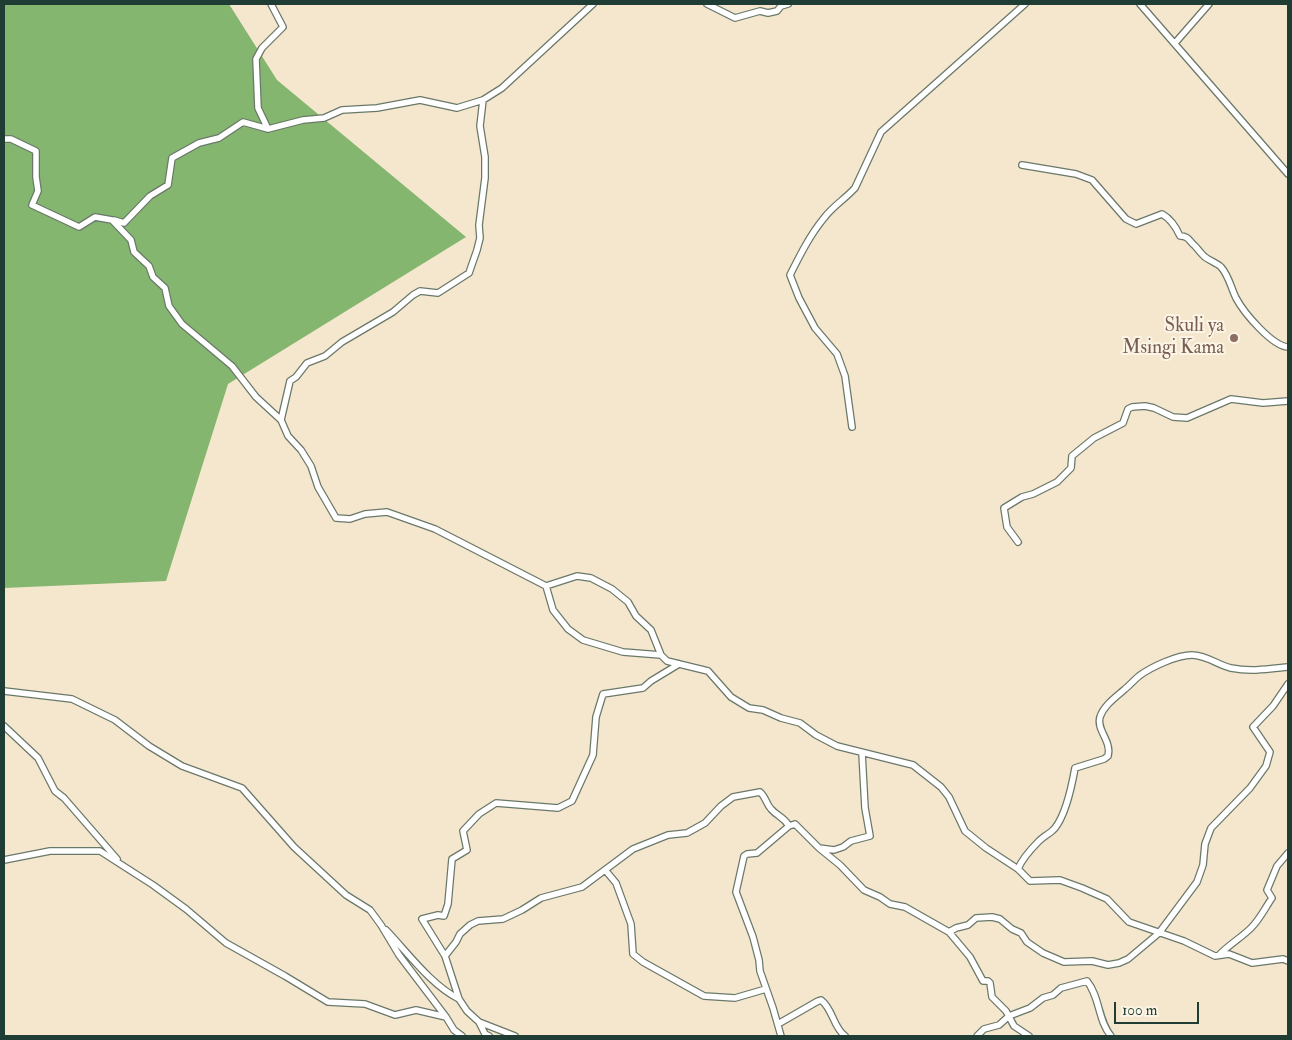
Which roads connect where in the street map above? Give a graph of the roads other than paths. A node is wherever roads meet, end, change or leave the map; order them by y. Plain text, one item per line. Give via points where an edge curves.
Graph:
1 (271, 4) edge
2 (593, 4) edge
3 (707, 4) edge
4 (788, 4) edge
5 (1025, 4) edge
6 (1140, 4) edge
7 (1209, 4) edge
8 (1174, 43) junction
9 (483, 100) junction
10 (268, 129) junction
11 (4, 139) edge
12 (1022, 165) dead end
13 (1288, 174) edge
14 (112, 220) junction
15 (1288, 347) edge
16 (1288, 401) edge
17 (281, 420) junction
18 (852, 426) dead end
19 (1018, 542) dead end
20 (546, 586) junction
21 (660, 655) junction
22 (679, 664) junction
23 (1288, 667) edge
24 (1288, 684) edge
25 (4, 691) edge
26 (4, 726) edge
27 (862, 753) junction
28 (789, 826) junction
29 (819, 848) junction
30 (1288, 853) edge
31 (4, 860) edge
32 (120, 863) junction
33 (1018, 869) junction
34 (606, 871) junction
35 (381, 925) junction
36 (949, 932) junction
37 (1160, 933) junction
38 (1220, 954) junction
39 (445, 956) junction
40 (1288, 961) edge
41 (766, 989) junction
42 (459, 999) junction
43 (1009, 1016) junction
44 (446, 1017) junction
45 (479, 1022) junction
46 (778, 1024) junction
47 (512, 1035) edge
48 (462, 1036) edge
49 (489, 1036) edge
50 (502, 1036) edge
51 (781, 1036) edge
52 (845, 1036) edge
53 (977, 1036) edge
54 (1030, 1036) edge
55 (1112, 1036) edge

1 - 10 street via 283,27 262,48 256,59 258,108
2 - 9 street via 502,88
3 - 4 street via 735,18 760,11 777,11
5 - 18 street via 881,132 855,188 824,216 790,275 815,328 838,354 845,376
6 - 8 street
7 - 8 street
8 - 13 street
9 - 10 street via 457,108 420,100 342,110 324,118
9 - 17 street via 480,126 485,178 478,250 469,273 438,293 420,291 325,356 307,363 290,381
10 - 14 street via 242,122 219,138 199,143 172,158 168,184 150,196 124,223
11 - 14 street via 36,151 38,190 32,205 79,227 95,217
12 - 15 street via 1076,174 1092,180 1121,214 1136,224 1162,214 1166,216 1180,236 1186,236 1204,256 1221,266 1235,297 1272,341
14 - 17 street via 131,240 134,252 150,266 153,277 165,288 169,306 182,324 232,366 256,397
16 - 19 street via 1263,403 1231,399 1187,418 1173,417 1145,406 1132,407 1123,422 1094,438 1072,456 1071,468 1057,482 1004,508 1007,527
17 - 20 street via 288,436 302,450 311,466 318,487 336,518 350,519 387,512 435,529
20 - 21 street via 553,610 582,640 623,652
20 - 21 street via 577,576 591,578 612,589 628,602 636,616 651,630
21 - 22 street
22 - 27 street via 708,671 731,697 749,708 800,723 837,746
22 - 39 street via 643,688 603,694 596,718 593,755 572,801 558,808 496,803 463,830 467,850 452,859 444,916 422,919
23 - 33 street via 1250,671 1192,655 1161,663 1139,676 1113,698 1100,715 1099,724 1108,743 1108,756 1075,768 1072,785 1055,828 1040,840
24 - 37 street via 1253,727 1270,752 1266,766 1250,788 1211,828 1197,882
25 - 35 street via 72,699 115,720 182,766 242,788 294,847 346,895 370,910
26 - 32 street via 38,758 55,791
27 - 29 street via 864,808 870,836 834,850
27 - 33 street via 913,765 949,797 965,831
28 - 29 street via 795,824
28 - 34 street via 770,808 760,792 733,796 694,830 633,849
28 - 41 street via 757,853 744,856 736,892 753,938
29 - 36 street via 864,890 890,904 905,907
30 - 38 street via 1277,866 1267,890 1272,898 1264,912 1252,927
31 - 32 street via 50,850 100,851
32 - 44 street via 186,909 226,943 328,1002 365,1004 395,1015 416,1010
33 - 37 street via 1030,881 1060,880 1107,899 1129,922
34 - 39 street via 582,888 541,898 503,919 478,921 470,925
34 - 41 street via 616,883 631,924 633,954 643,962 704,996 735,998
35 - 42 street via 446,993
35 - 44 street via 399,955
36 - 37 street via 968,925 976,918 992,917 1021,933 1027,942 1043,953 1064,962 1092,961 1108,965 1128,959
36 - 43 street via 970,957 978,975 990,983 992,997
37 - 38 street via 1215,956
38 - 40 street via 1230,954 1252,963
39 - 42 street
41 - 46 street
42 - 45 street
43 - 53 street
43 - 54 street via 1014,1026
43 - 55 street via 1030,1008 1061,988 1088,981
44 - 48 street
45 - 47 street
45 - 49 street
46 - 51 street
46 - 52 street via 821,1000
47 - 50 street

